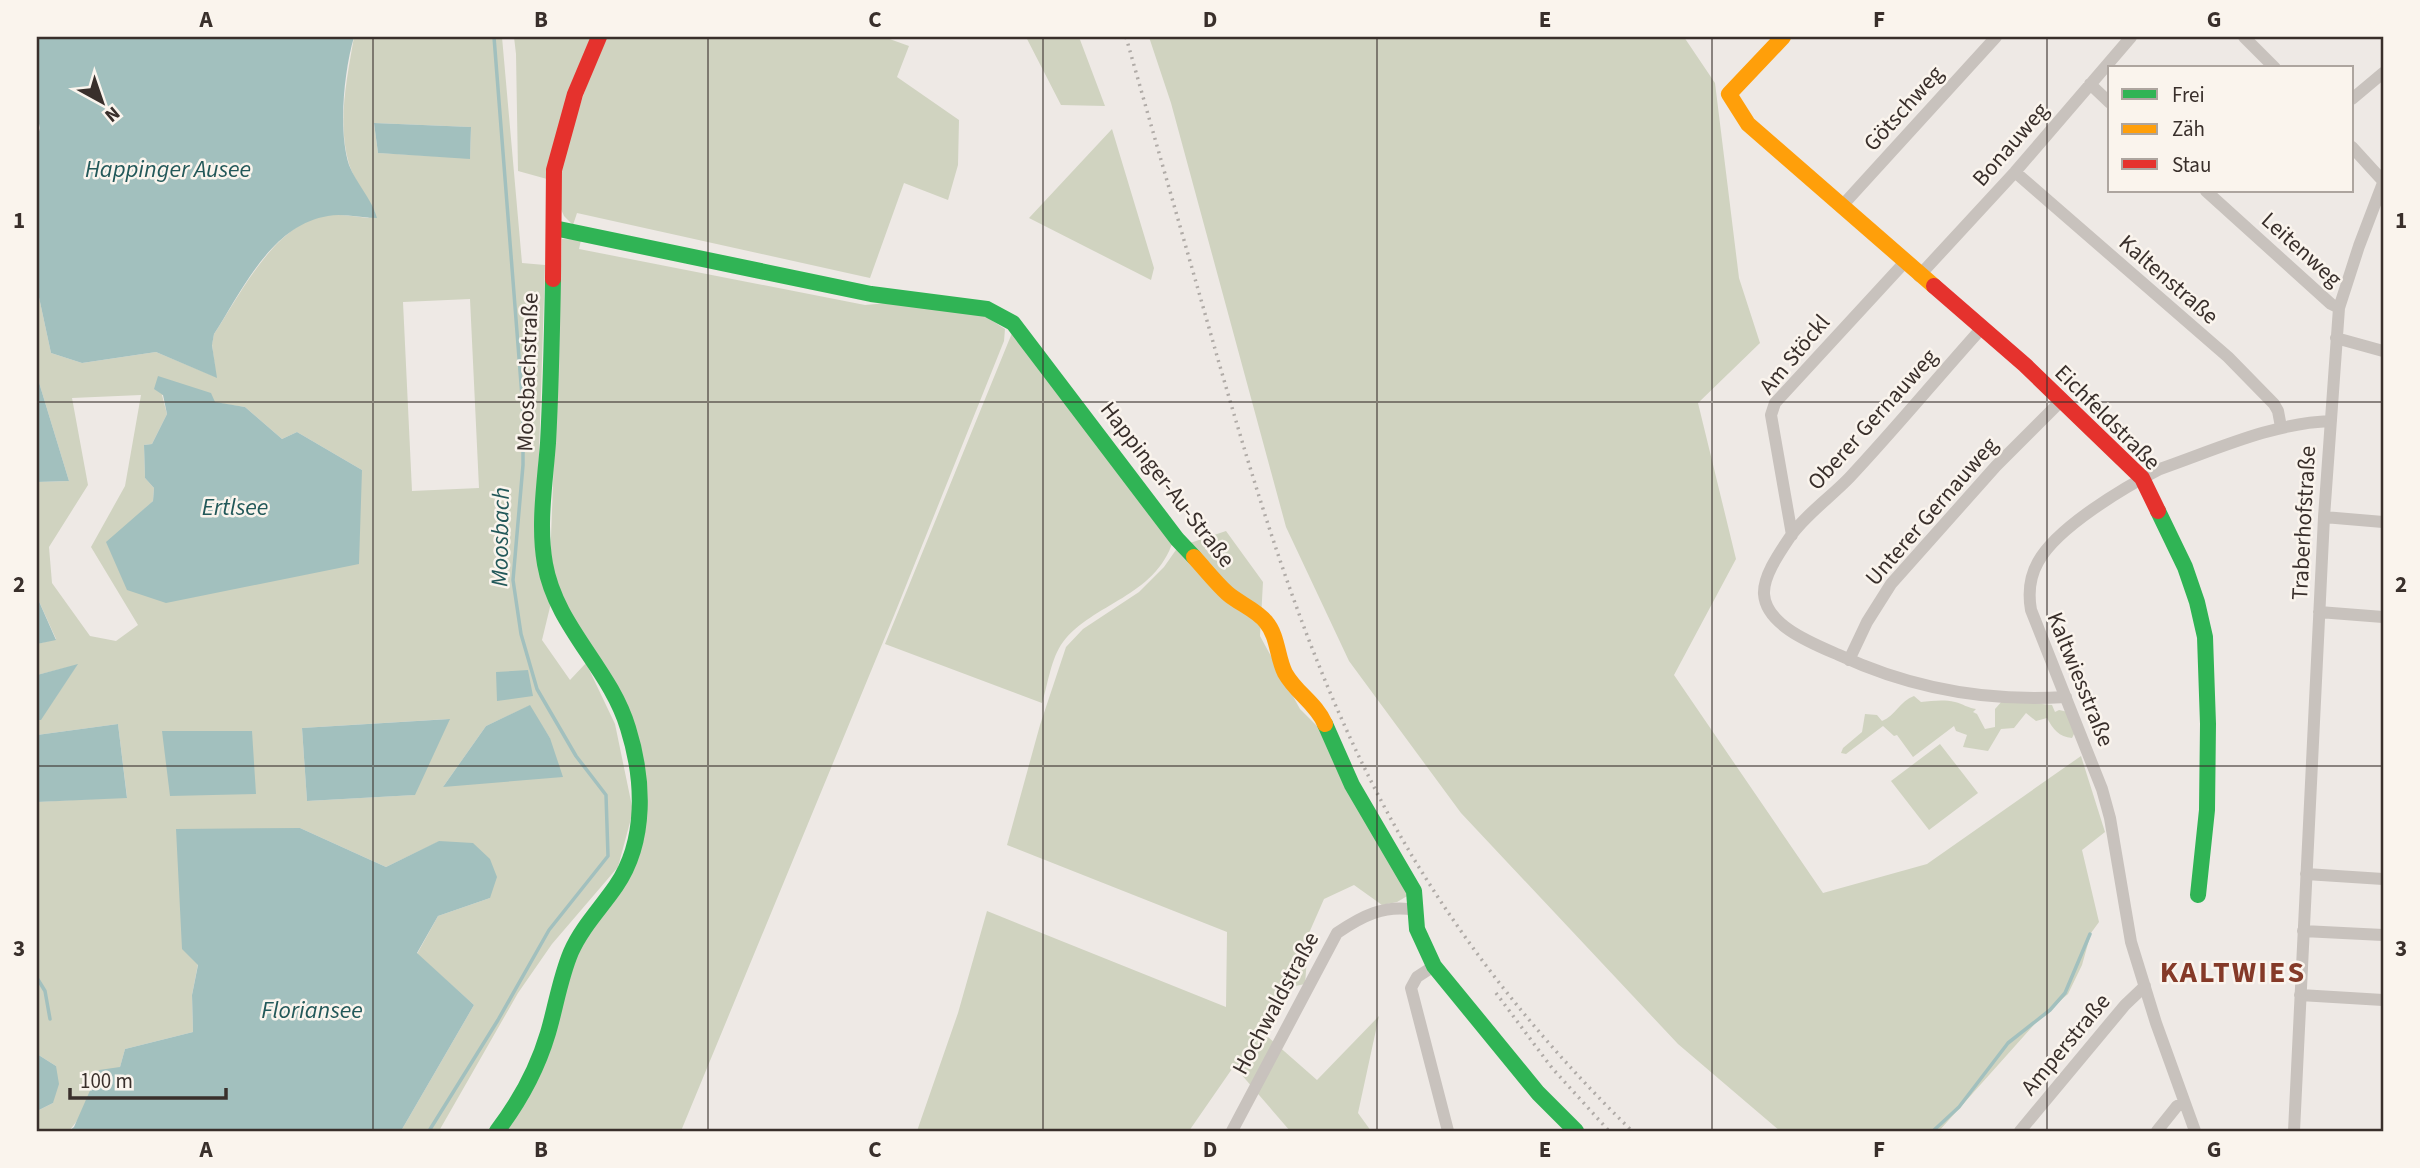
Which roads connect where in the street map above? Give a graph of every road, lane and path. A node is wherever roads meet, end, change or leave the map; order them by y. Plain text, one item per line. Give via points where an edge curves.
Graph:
1 (599, 37) edge
2 (1783, 37) edge
3 (1996, 37) edge
4 (2131, 37) edge
5 (2244, 37) edge
6 (2273, 66) edge
7 (2383, 73) edge
8 (2090, 84) junction
9 (2354, 97) edge
10 (2108, 101) edge
11 (2354, 149) edge
12 (2015, 172) junction
13 (2383, 182) edge
14 (2207, 192) edge
15 (1841, 207) junction
16 (554, 228) junction
17 (1904, 263) junction
18 (1919, 276) junction
19 (2339, 308) junction
20 (1981, 329) junction
21 (2336, 338) junction
22 (2383, 351) edge
23 (2061, 401) junction
24 (2331, 421) junction
25 (2281, 427) junction
26 (2142, 478) junction
27 (2324, 517) junction
28 (2383, 522) edge
29 (1791, 535) junction
30 (2319, 612) junction
31 (2383, 617) edge
32 (1849, 660) junction
33 (2066, 697) junction
34 (2306, 874) junction
35 (2383, 879) edge
36 (2198, 895) dead end
37 (1415, 911) junction
38 (2303, 931) junction
39 (2383, 935) edge
40 (1434, 966) junction
41 (2145, 986) junction
42 (2300, 995) junction
43 (2383, 1000) edge
44 (2183, 1103) junction
45 (497, 1131) edge
46 (1232, 1131) edge
47 (1448, 1131) edge
48 (1576, 1131) edge
49 (2020, 1131) edge
50 (2157, 1131) edge
51 (2195, 1131) edge
52 (2294, 1131) edge

1 - 16 street, Moosbachstraße via 575,94 554,170
2 - 15 street, Eichfeldstraße via 1729,94 1748,124
3 - 15 street, Götschweg
4 - 8 street, Bonauweg
5 - 6 street
7 - 9 street
8 - 10 street
8 - 12 street, Bonauweg
11 - 13 street
12 - 18 street, Bonauweg
12 - 25 street, Kaltenstraße via 2228,357 2274,404
13 - 19 street, Traberhofstraße
14 - 19 street, Leitenweg
15 - 17 street, Eichfeldstraße
16 - 37 street, Happinger-Au-Straße via 871,294 977,307 1013,323 1177,540 1227,593 1266,621 1285,672 1320,713 1352,785 1414,891
16 - 45 street, Moosbachstraße via 544,559 560,610 621,708 635,757 638,823 623,875 571,953 529,1084
17 - 18 street, Eichfeldstraße
17 - 29 street, Am Stöckl via 1775,403 1771,415
18 - 20 street, Eichfeldstraße
19 - 21 street, Traberhofstraße
20 - 23 street, Eichfeldstraße
20 - 29 street, Oberer Gernauweg via 1850,477
21 - 22 street
21 - 24 street, Traberhofstraße
23 - 26 street, Eichfeldstraße
23 - 32 street, Unterer Gernauweg via 1891,584
24 - 25 street, Kaltwiesstraße
24 - 27 street, Traberhofstraße
25 - 26 street, Kaltwiesstraße
26 - 33 street, Kaltwiesstraße via 2055,540 2038,562 2028,591 2031,610
26 - 36 street, Eichfeldstraße via 2185,567 2205,637 2207,810
27 - 28 street
27 - 30 street, Traberhofstraße
29 - 32 street, Oberer Gernauweg via 1766,579 1763,595 1769,611 1796,636
30 - 31 street
30 - 34 street, Traberhofstraße
32 - 33 street, Oberer Gernauweg via 1946,691
33 - 41 street, Kaltwiesstraße via 2110,818 2131,942
34 - 35 street
34 - 38 street, Traberhofstraße
37 - 40 street, Happinger-Au-Straße via 1417,929
37 - 46 street, Hochwaldstraße via 1395,906 1336,933
38 - 39 street
38 - 42 street, Traberhofstraße
40 - 47 street via 1417,977 1411,988
40 - 48 street, Happinger-Au-Straße via 1538,1093
41 - 44 street, Kaltwiesstraße
41 - 49 street, Amperstraße
42 - 43 street
42 - 52 street, Traberhofstraße
44 - 50 street
44 - 51 street, Kaltwiesstraße

